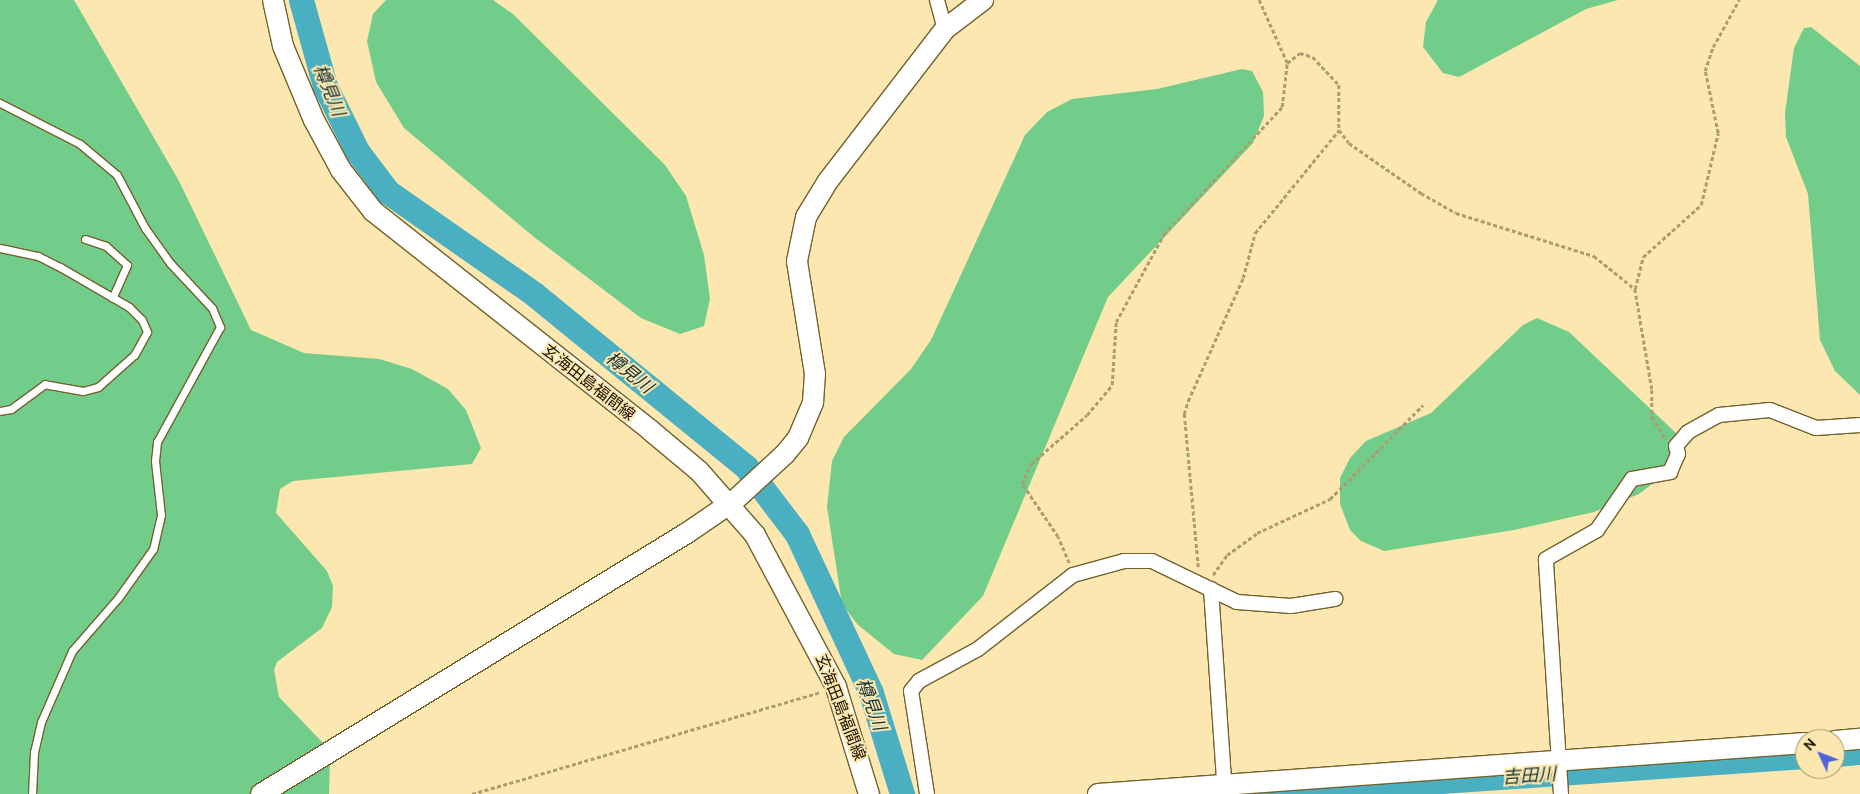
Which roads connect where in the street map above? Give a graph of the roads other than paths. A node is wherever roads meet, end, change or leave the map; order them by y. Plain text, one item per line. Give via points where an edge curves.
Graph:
1 (273, 0) edge
2 (938, 0) edge
3 (983, 0) edge
4 (945, 29) junction
5 (0, 103) edge
6 (85, 239) dead end
7 (0, 248) edge
8 (112, 298) junction
9 (0, 411) edge
10 (1860, 425) edge
11 (732, 502) junction
12 (1211, 589) junction
13 (1335, 599) dead end
14 (1860, 739) edge
15 (1845, 740) edge
16 (1795, 744) edge
17 (1559, 759) junction
18 (1225, 789) edge
19 (266, 793) edge
20 (32, 794) edge
21 (869, 794) edge
22 (927, 794) edge
23 (1098, 794) edge
24 (1561, 794) edge

1 - 11 street, 玄海田島福間線 via 283,46 314,120 341,170 373,211 650,430
2 - 4 street
3 - 4 street
4 - 11 street via 828,180 806,217 797,261 815,374 813,402 798,438
5 - 20 lane via 80,144 117,175 145,228 170,264 212,308 220,327 157,442 155,461 161,516 153,549 129,585 72,651 41,722 34,752
6 - 8 lane via 106,246 127,265
7 - 8 lane via 46,259
8 - 9 lane via 142,320 147,332 113,376 83,391 45,384 11,409
10 - 17 street via 1824,429 1770,410 1737,412 1706,420 1676,446 1678,454 1670,472 1632,479 1597,530 1546,559
11 - 19 street via 541,625
11 - 21 street, 玄海田島福間線 via 775,564 836,687
12 - 13 street via 1237,602 1269,606
12 - 18 street
12 - 22 street via 1152,561 1124,561 1073,575 978,649 919,681 910,691
14 - 15 street
16 - 17 street
17 - 18 street
17 - 24 street
18 - 23 street

